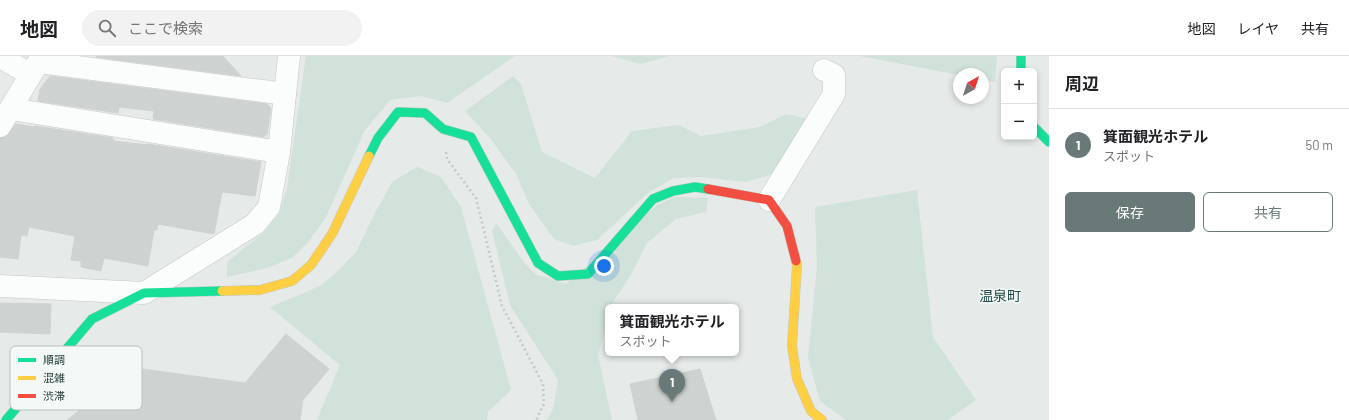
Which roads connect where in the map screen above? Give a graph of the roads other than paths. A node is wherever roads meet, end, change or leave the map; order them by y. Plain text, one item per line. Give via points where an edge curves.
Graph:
1 (289, 56) edge
2 (1021, 56) edge
3 (0, 57) edge
4 (37, 64) edge
5 (1021, 68) edge
6 (824, 70) dead end
7 (285, 94) junction
8 (5, 117) edge
9 (1037, 130) edge
10 (1049, 142) edge
11 (279, 152) junction
12 (769, 200) junction
13 (0, 286) edge
14 (144, 293) junction
15 (69, 346) edge
16 (15, 410) edge
17 (6, 420) edge
18 (822, 420) edge

1 - 7 street
2 - 5 street
3 - 4 street
4 - 7 street
4 - 8 street
6 - 12 street via 834,75 834,94
7 - 11 street
8 - 11 street
9 - 10 street
11 - 14 street via 269,207 255,224
12 - 14 street via 695,188 673,191 653,199 588,274 558,276 538,263 471,137 443,129 425,113 398,112 378,138 332,234 311,265 292,281 260,290
12 - 18 street via 787,226 797,266 792,346 797,379 811,411
13 - 14 street
14 - 15 street via 92,319
16 - 17 street

